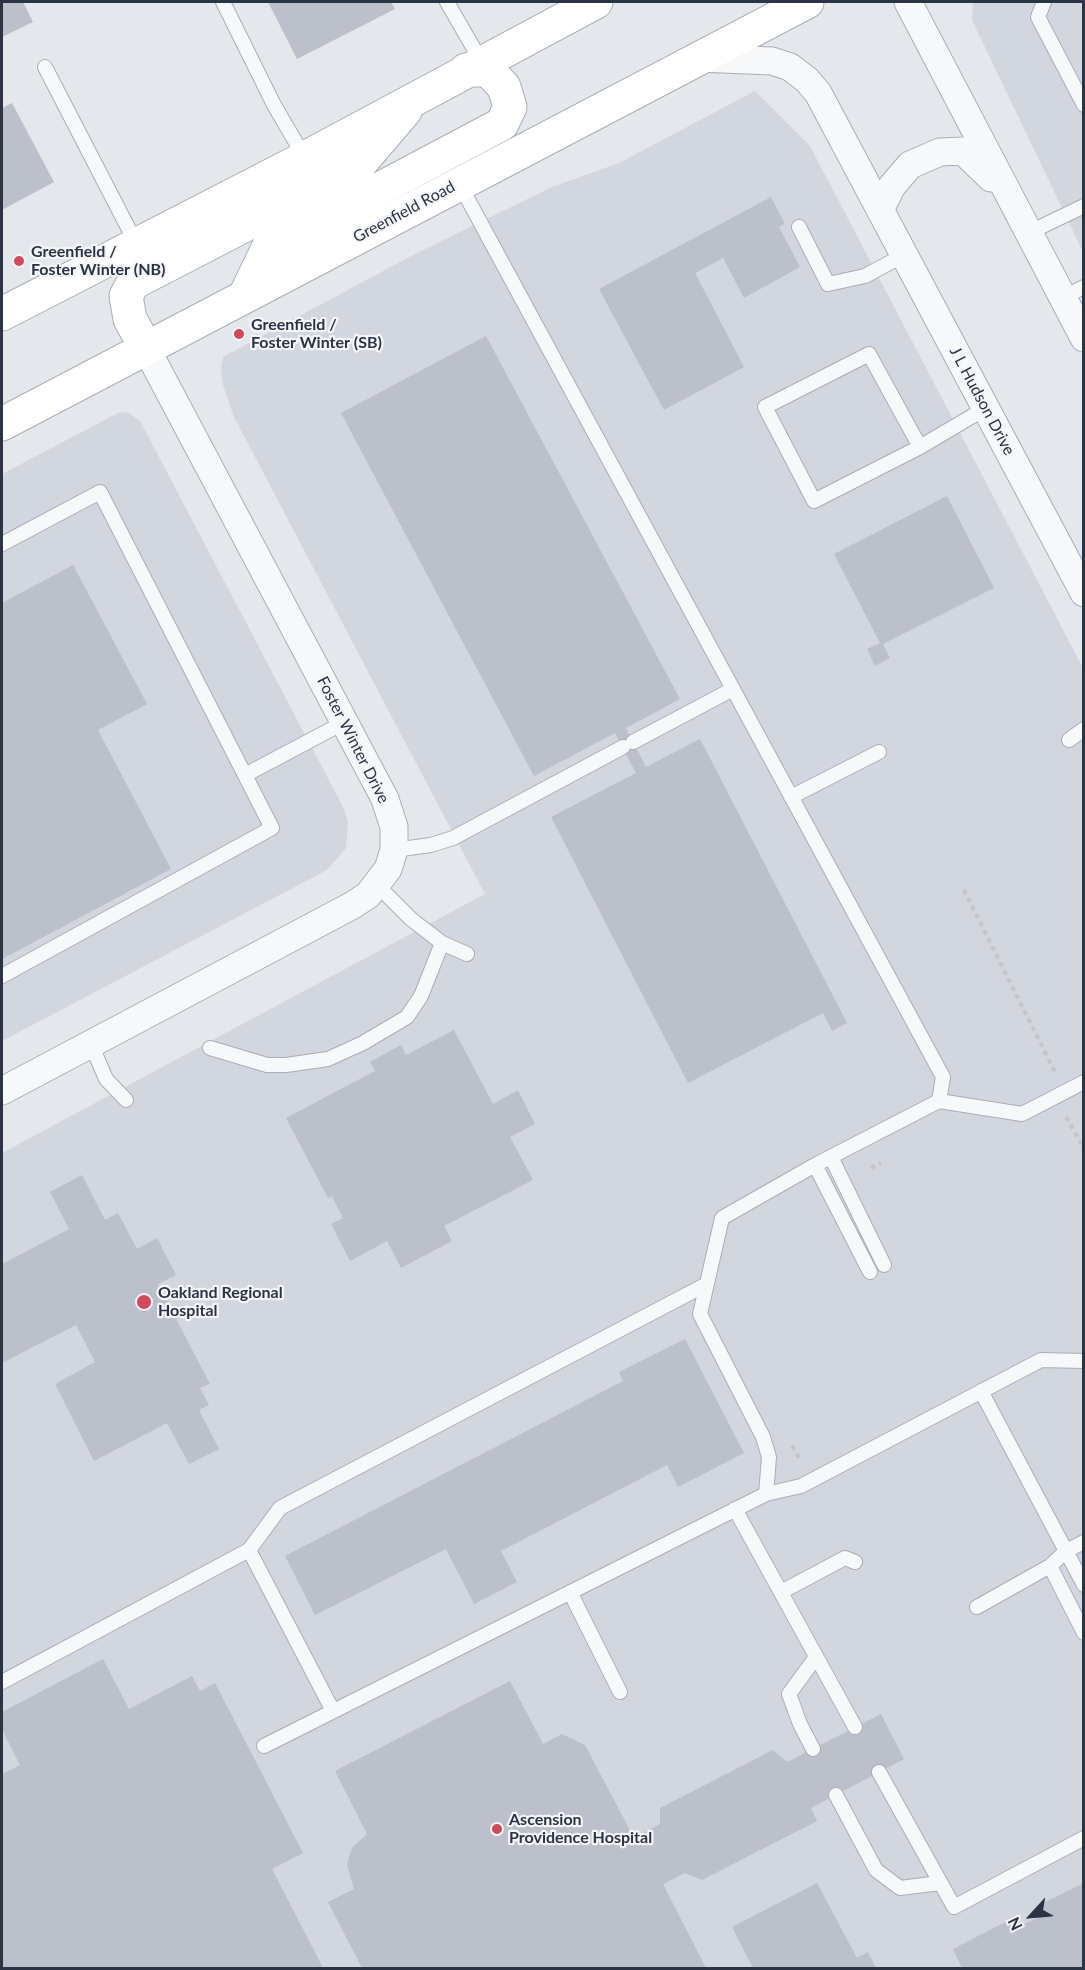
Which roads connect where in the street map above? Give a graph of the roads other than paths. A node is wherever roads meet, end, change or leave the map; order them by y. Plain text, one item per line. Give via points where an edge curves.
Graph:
1 (223, 2) edge
2 (447, 2) edge
3 (596, 2) edge
4 (807, 2) edge
5 (908, 2) edge
6 (1044, 2) edge
7 (698, 58) junction
8 (474, 66) junction
9 (45, 67) dead end
10 (420, 94) junction
11 (1083, 105) edge
12 (305, 158) junction
13 (459, 183) junction
14 (1009, 197) junction
15 (1083, 206) edge
16 (880, 210) junction
17 (799, 226) dead end
18 (1028, 233) junction
19 (137, 245) junction
20 (904, 255) junction
21 (1073, 292) edge
22 (245, 296) junction
23 (2, 314) edge
24 (1083, 338) edge
25 (146, 348) junction
26 (986, 408) junction
27 (2, 424) edge
28 (920, 447) junction
29 (2, 544) edge
30 (1083, 593) edge
31 (733, 690) junction
32 (345, 722) junction
33 (1083, 729) edge
34 (1069, 740) dead end
35 (879, 752) dead end
36 (245, 775) junction
37 (791, 797) junction
38 (394, 850) junction
39 (376, 885) junction
40 (442, 943) junction
41 (467, 954) dead end
42 (2, 976) edge
43 (91, 1044) junction
44 (210, 1048) dead end
45 (1083, 1082) edge
46 (2, 1090) edge
47 (126, 1100) dead end
48 (939, 1101) junction
49 (831, 1157) junction
50 (815, 1165) junction
51 (884, 1264) dead end
52 (870, 1272) dead end
53 (707, 1284) junction
54 (1083, 1361) edge
55 (981, 1391) junction
56 (766, 1494) junction
57 (735, 1509) junction
58 (1083, 1542) edge
59 (249, 1550) junction
60 (1066, 1551) junction
61 (855, 1562) dead end
62 (1050, 1566) junction
63 (1080, 1573) edge
64 (1083, 1585) edge
65 (570, 1592) junction
66 (781, 1592) junction
67 (978, 1607) dead end
68 (1083, 1633) edge
69 (816, 1657) junction
70 (2, 1682) edge
71 (620, 1692) dead end
72 (333, 1711) junction
73 (855, 1727) dead end
74 (264, 1746) dead end
75 (813, 1749) dead end
76 (879, 1772) dead end
77 (836, 1795) dead end
78 (1083, 1838) edge
79 (940, 1882) junction

1 - 12 lane
2 - 8 lane
3 - 8 main road
4 - 7 main road, Greenfield Road
5 - 14 street
6 - 11 lane via 1038,17
7 - 13 main road, Greenfield Road
7 - 16 street, J L Hudson Drive via 772,61 790,67 807,80 818,93
8 - 10 main road
8 - 22 main road via 488,70 504,87 510,107 502,124 268,248
9 - 19 lane
10 - 12 main road
10 - 25 main road via 357,167 133,284 126,296 130,319
12 - 19 main road
13 - 22 main road, Greenfield Road
13 - 31 lane
14 - 16 street via 963,151 940,152 910,165 892,186
14 - 18 street
15 - 18 lane
16 - 20 street, J L Hudson Drive
17 - 20 lane via 828,284 865,276
18 - 21 street
19 - 23 main road
20 - 26 street, J L Hudson Drive
21 - 24 street
22 - 25 main road, Greenfield Road
25 - 27 main road, Greenfield Road
25 - 32 street, Foster Winter Drive
26 - 28 lane
26 - 30 street, J L Hudson Drive
28 - 28 lane via 814,501 765,407 869,354
29 - 36 lane via 100,492
31 - 37 lane
31 - 38 lane via 453,838
32 - 36 lane
32 - 38 street, Foster Winter Drive via 385,799 394,827
33 - 34 lane
35 - 37 lane
36 - 42 lane via 272,828
37 - 48 lane via 943,1077
38 - 39 street, Foster Winter Drive via 388,869
39 - 40 lane
39 - 43 street, Foster Winter Drive via 353,905
40 - 41 lane
40 - 44 lane via 421,996 407,1017 363,1044 328,1059 286,1065 267,1065
43 - 46 street, Foster Winter Drive
43 - 47 lane via 106,1079
45 - 48 lane via 1022,1113
48 - 49 lane
49 - 50 lane
49 - 51 lane
50 - 52 lane
50 - 53 lane via 722,1218
53 - 56 lane via 700,1314 763,1437 769,1457
53 - 59 lane via 280,1508
54 - 55 lane via 1041,1360
55 - 56 lane via 801,1486
55 - 60 lane
56 - 57 lane
57 - 65 lane
57 - 66 lane
58 - 60 lane
59 - 70 lane
59 - 72 lane
60 - 62 lane
60 - 63 lane
61 - 66 lane via 845,1558
62 - 67 lane
62 - 68 lane
63 - 64 lane
65 - 71 lane
65 - 72 lane
66 - 69 lane
69 - 73 lane
69 - 75 lane via 789,1694
72 - 74 lane
76 - 79 lane
77 - 79 lane via 876,1870 900,1888
78 - 79 lane via 954,1907

